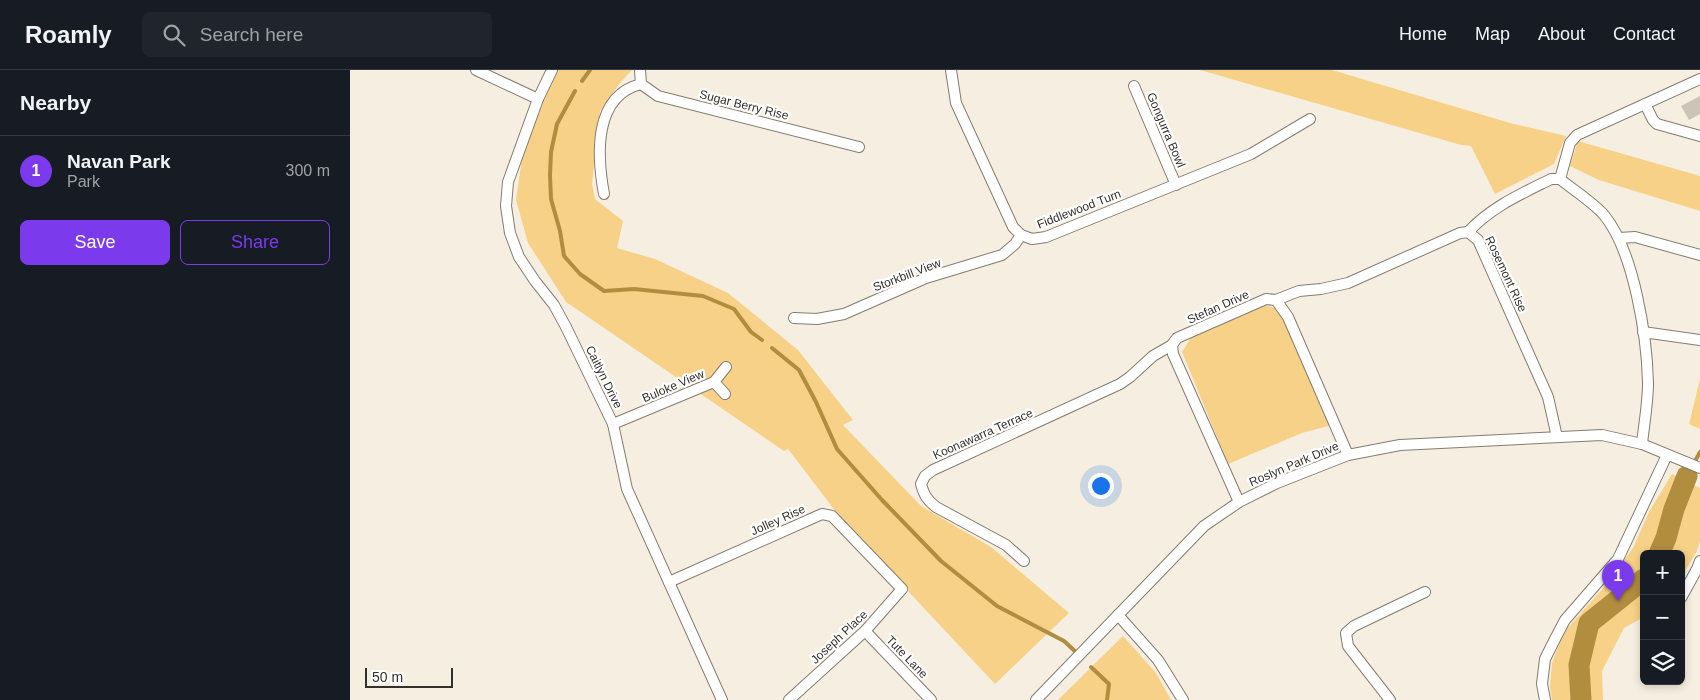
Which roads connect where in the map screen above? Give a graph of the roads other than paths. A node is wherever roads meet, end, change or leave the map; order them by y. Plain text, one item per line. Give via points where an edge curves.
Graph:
1 (476, 70) edge
2 (552, 70) edge
3 (640, 70) edge
4 (951, 70) edge
5 (1700, 79) edge
6 (640, 84) junction
7 (1134, 86) dead end
8 (538, 99) junction
9 (1645, 104) junction
10 (1310, 119) dead end
11 (1700, 136) edge
12 (859, 148) dead end
13 (1560, 179) junction
14 (1176, 185) junction
15 (604, 194) dead end
16 (1468, 232) junction
17 (1021, 235) junction
18 (1618, 238) junction
19 (1700, 255) edge
20 (1276, 300) junction
21 (794, 318) dead end
22 (1643, 332) junction
23 (1700, 340) edge
24 (1172, 345) junction
25 (726, 367) dead end
26 (714, 382) junction
27 (725, 394) dead end
28 (613, 424) junction
29 (1557, 437) junction
30 (1642, 444) junction
31 (1668, 454) junction
32 (1348, 455) junction
33 (1700, 468) edge
34 (1240, 502) junction
35 (1024, 561) dead end
36 (1700, 561) edge
37 (669, 582) junction
38 (902, 589) joint
39 (1425, 592) dead end
40 (1683, 595) edge
41 (1118, 615) junction
42 (866, 631) junction
43 (722, 700) edge
44 (789, 700) edge
45 (931, 700) edge
46 (1036, 700) edge
47 (1183, 700) edge
48 (1390, 700) edge
49 (1545, 700) edge

1 - 8 street
2 - 8 street, Caitlyn Drive
3 - 6 street
4 - 17 street via 956,103 1008,220
5 - 9 street
6 - 12 street, Sugar Berry Rise via 658,96
6 - 15 street via 619,94 604,118 599,147
7 - 14 street, Gongurra Bowl
8 - 28 street, Caitlyn Drive via 508,182 506,206 510,233 519,257 554,305
9 - 11 street via 1657,124
9 - 13 street via 1577,135 1570,143
10 - 14 street, Fiddlewood Turn via 1251,154
13 - 16 street via 1551,179 1496,207
13 - 18 street via 1604,215
14 - 17 street, Fiddlewood Turn via 1046,237 1032,239
16 - 20 street, Rosemont Rise via 1348,283 1299,291
16 - 29 street, Rosemont Rise via 1478,240 1548,397
17 - 21 street, Storkbill View via 1002,255 926,278 844,314
18 - 19 street via 1635,237
18 - 22 street via 1635,285
20 - 24 street, Stefan Drive via 1266,299 1177,338
20 - 32 street via 1288,317
22 - 23 street
22 - 30 street via 1648,384
24 - 34 street via 1172,354
24 - 35 street, Koonawarra Terrace via 1153,356 1120,384 926,476 921,484 923,492 936,507 1006,545
25 - 26 street, Buloke View
26 - 27 street, Buloke View
26 - 28 street, Buloke View
28 - 37 street, Caitlyn Drive via 627,489
29 - 30 street, Roslyn Park Drive via 1602,435
29 - 32 street, Roslyn Park Drive via 1400,445
30 - 31 street, Roslyn Park Drive
31 - 33 street, Roslyn Park Drive
31 - 49 street via 1618,559 1565,620 1556,637 1545,659 1542,684
32 - 34 street, Roslyn Park Drive via 1276,483
34 - 41 street, Roslyn Park Drive via 1204,526
36 - 40 street
37 - 38 street, Jolley Rise via 822,514 832,516
37 - 43 street, Caitlyn Drive
38 - 42 street, Joseph Place
39 - 48 street via 1354,626 1346,633 1348,646
41 - 46 street, Roslyn Park Drive
41 - 47 street via 1158,660
42 - 44 street, Joseph Place
42 - 45 street, Tute Lane

